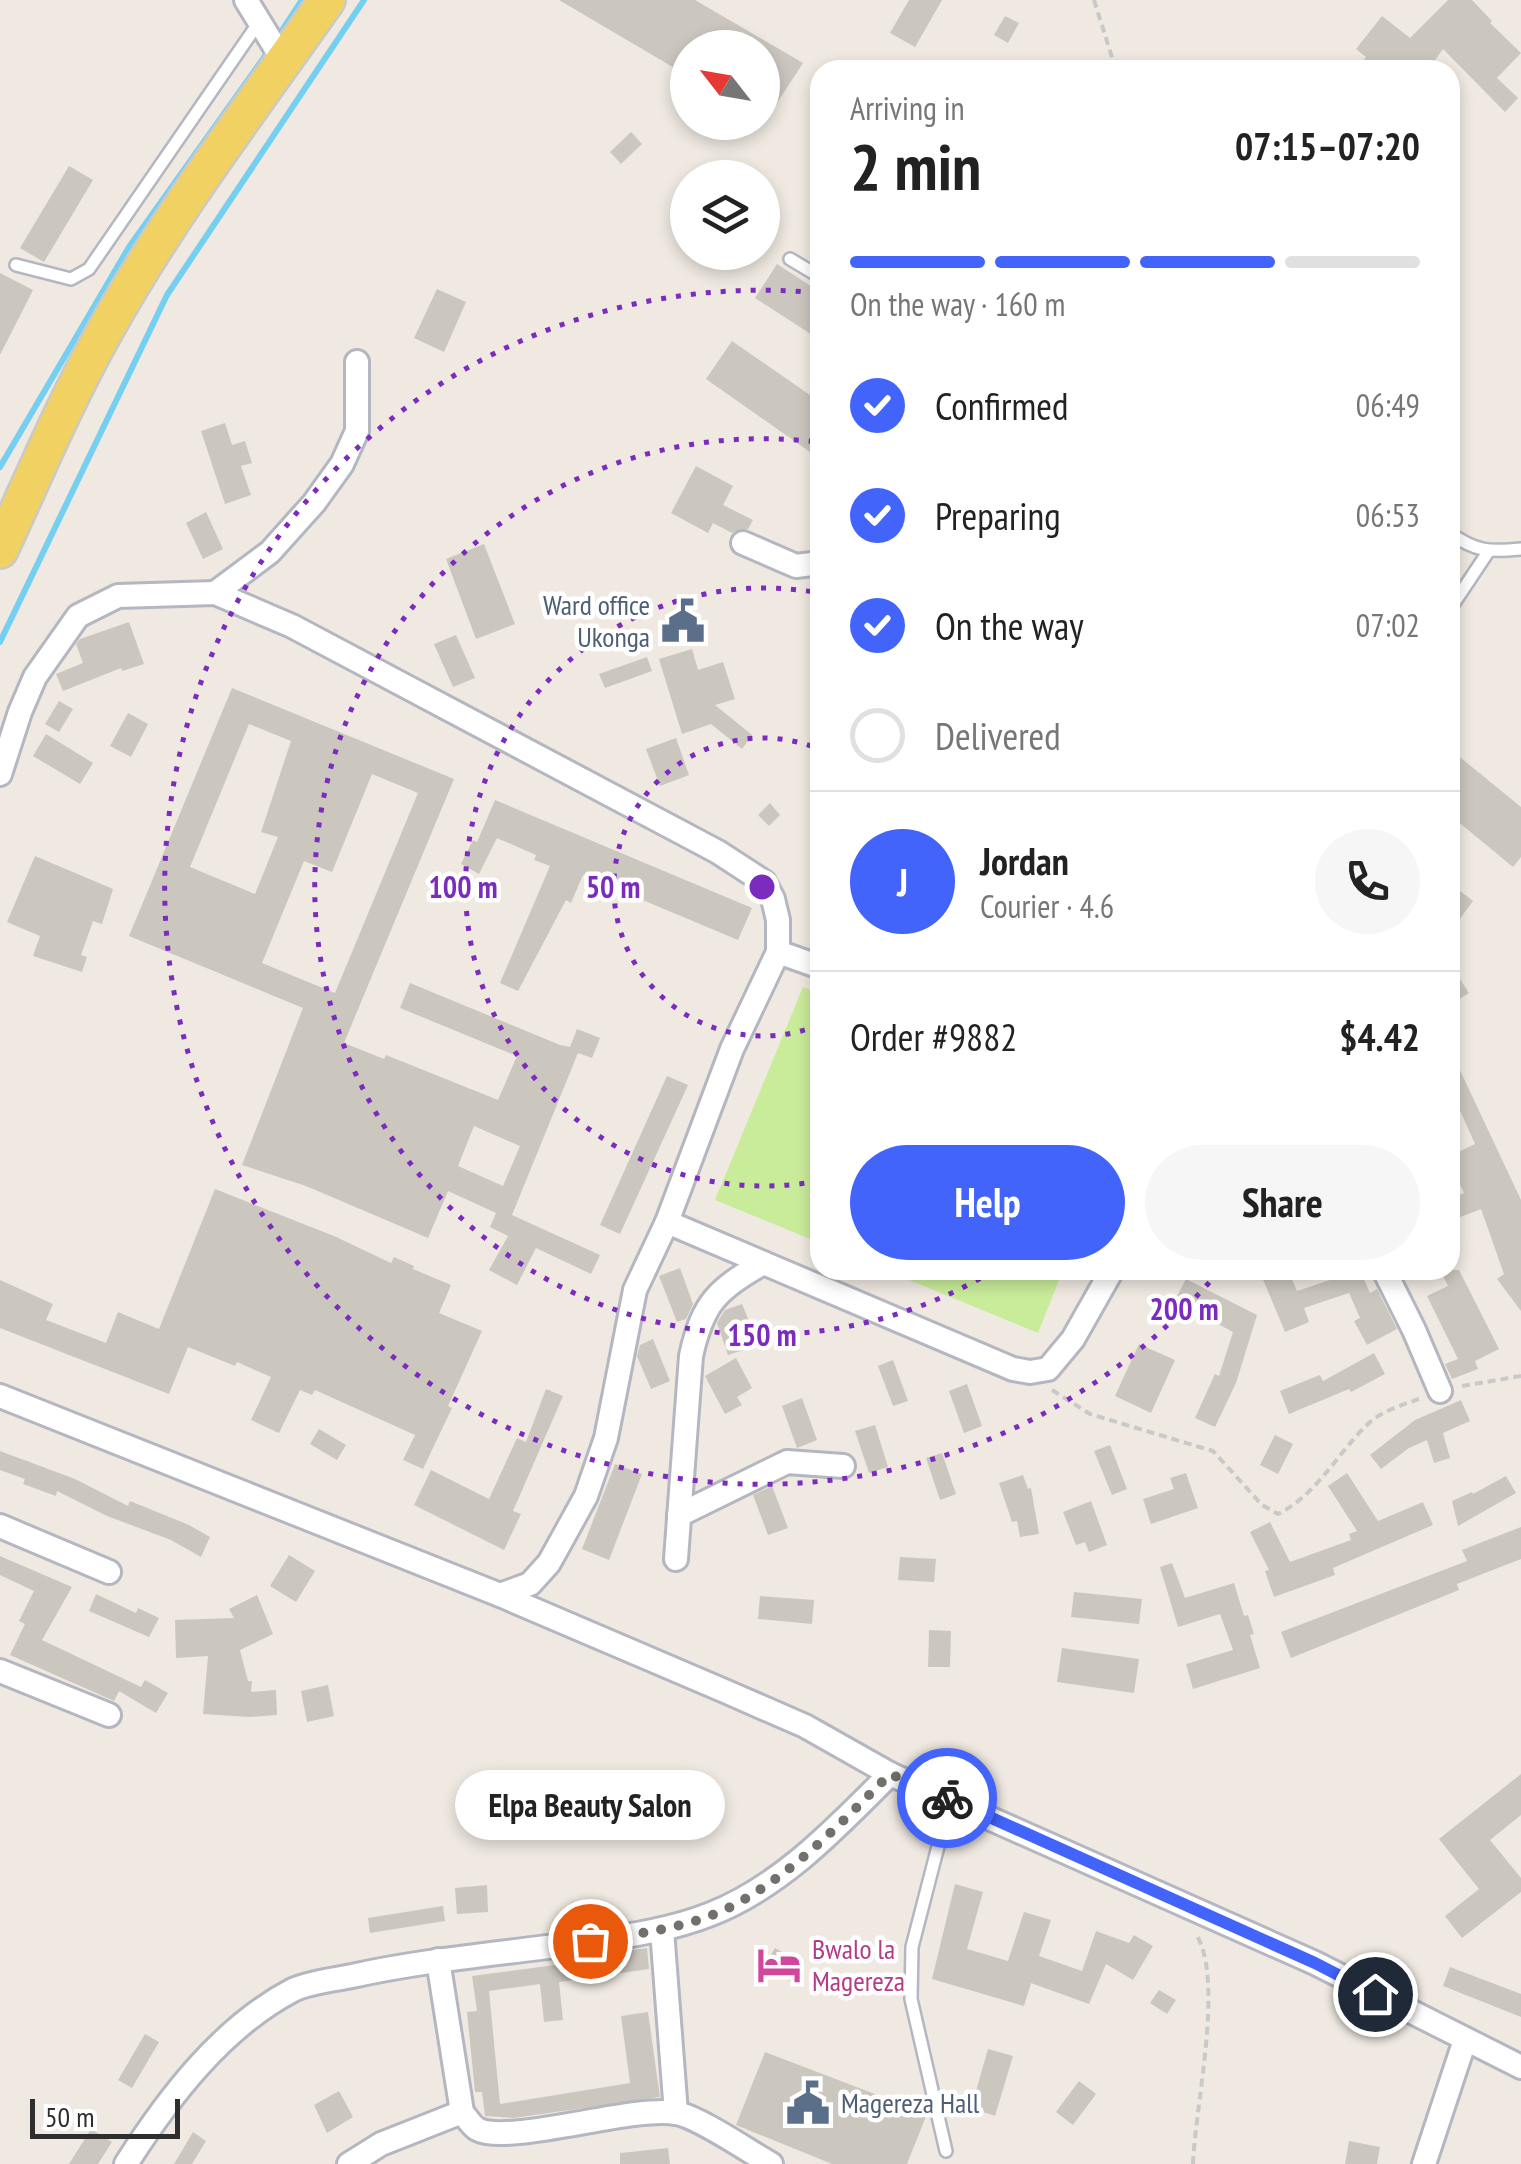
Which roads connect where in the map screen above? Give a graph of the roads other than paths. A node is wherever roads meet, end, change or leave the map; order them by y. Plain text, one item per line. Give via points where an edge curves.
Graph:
1 (246, 0) edge
2 (327, 0) edge
3 (259, 22) junction
4 (284, 62) junction
5 (790, 259) dead end
6 (16, 265) dead end
7 (810, 271) edge
8 (357, 362) dead end
9 (1460, 540) edge
10 (743, 543) dead end
11 (1521, 549) edge
12 (0, 550) edge
13 (1488, 552) junction
14 (810, 564) edge
15 (215, 593) junction
16 (1460, 594) edge
17 (0, 774) edge
18 (778, 952) junction
19 (810, 963) edge
20 (667, 1222) junction
21 (763, 1263) junction
22 (1106, 1280) edge
23 (1389, 1280) edge
24 (1440, 1391) road end
25 (0, 1396) edge
26 (843, 1466) dead end
27 (679, 1516) junction
28 (0, 1526) edge
29 (676, 1559) dead end
30 (109, 1572) dead end
31 (500, 1595) junction
32 (0, 1671) edge
33 (109, 1715) dead end
34 (890, 1774) junction
35 (950, 1800) junction
36 (662, 1930) junction
37 (438, 1960) junction
38 (1465, 2040) junction
39 (1521, 2067) edge
40 (462, 2112) junction
41 (676, 2113) junction
42 (946, 2151) dead end
43 (126, 2164) edge
44 (349, 2164) edge
45 (771, 2164) edge
46 (1424, 2164) edge

1 - 3 street
2 - 4 main road
3 - 4 street
3 - 6 lane via 89,270 71,279
4 - 12 main road via 161,236 106,329
5 - 7 lane
8 - 15 street via 357,431 342,464 270,552
9 - 13 lane
10 - 14 street via 796,566
11 - 13 lane
13 - 16 lane
15 - 17 street via 118,596 78,616 35,678
15 - 18 street via 292,626 718,852 764,882 778,920
18 - 19 street
18 - 20 street via 732,1050
20 - 21 street
20 - 31 street via 635,1290 606,1438 586,1496 549,1563 530,1584
21 - 22 street via 1030,1372 1048,1369 1073,1339
21 - 27 street via 725,1285 697,1328
23 - 24 street
25 - 31 street
26 - 27 street via 787,1462
27 - 29 street
28 - 30 street
31 - 34 street via 805,1726
32 - 33 street
34 - 35 street
34 - 36 street via 822,1842 766,1884 738,1903
35 - 38 street via 1315,1963
35 - 42 lane via 912,1947 911,1999
36 - 37 street
36 - 41 street
37 - 40 street
37 - 43 street via 295,1989 246,2021 207,2057
38 - 39 street
38 - 46 street
40 - 41 street via 477,2129 492,2133
40 - 44 street via 380,2144
41 - 45 street

